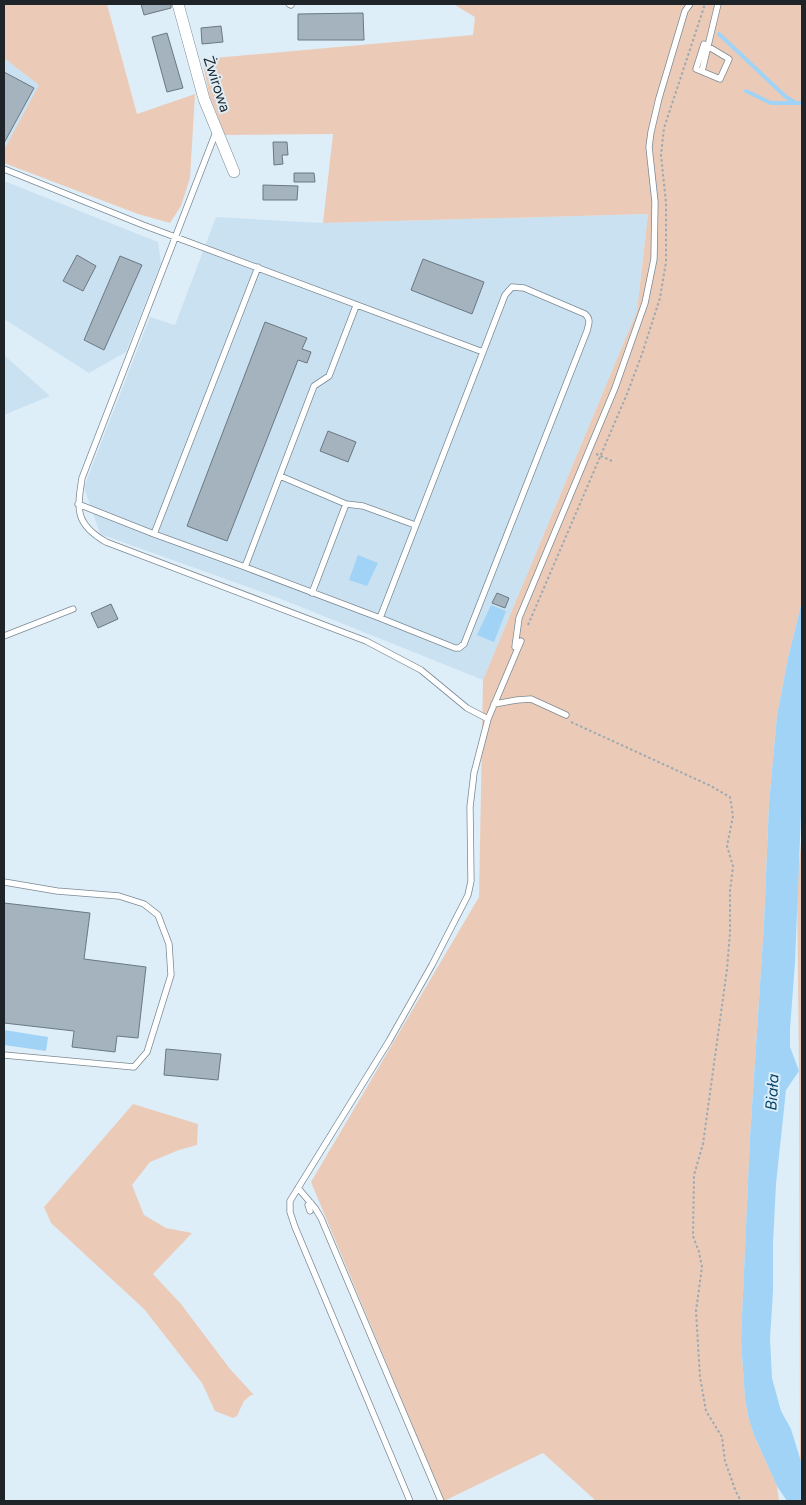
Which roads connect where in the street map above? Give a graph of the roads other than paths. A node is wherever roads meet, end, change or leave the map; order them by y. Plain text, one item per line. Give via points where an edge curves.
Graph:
1 (178, 4) edge
2 (690, 4) edge
3 (718, 4) edge
4 (708, 46) junction
5 (217, 131) junction
6 (4, 169) edge
7 (234, 172) dead end
8 (177, 236) junction
9 (258, 267) junction
10 (356, 306) junction
11 (483, 352) junction
12 (280, 476) junction
13 (78, 504) junction
14 (346, 504) junction
15 (415, 525) junction
16 (154, 534) junction
17 (245, 567) junction
18 (312, 593) junction
19 (73, 609) dead end
20 (380, 618) junction
21 (4, 636) edge
22 (521, 641) dead end
23 (518, 648) junction
24 (494, 704) junction
25 (566, 715) road end
26 (488, 719) junction
27 (4, 882) edge
28 (4, 1055) edge
29 (298, 1188) junction
30 (311, 1204) junction
31 (310, 1211) dead end
32 (410, 1501) edge
33 (441, 1501) edge

1 - 5 street, Żwirowa via 204,99
2 - 23 lane via 685,11 651,132 654,259 645,303 612,397 519,618 515,647
3 - 4 lane
4 - 4 lane via 729,60 720,79 696,69 704,44
5 - 7 street, Żwirowa
5 - 8 lane
6 - 8 lane
8 - 9 lane
8 - 13 lane via 82,478
9 - 10 lane
9 - 16 lane
10 - 11 lane
10 - 12 lane via 329,376 314,386
11 - 15 lane
11 - 20 lane via 505,295 512,287 524,288 588,316 587,331 464,644 455,648
12 - 14 lane
12 - 17 lane
13 - 16 lane
13 - 26 lane via 80,516 92,534 106,542 366,641 421,670 467,708
14 - 15 lane via 363,506
14 - 18 lane
15 - 20 lane
16 - 17 lane
17 - 18 lane
18 - 20 lane
19 - 21 lane
22 - 23 lane
23 - 24 lane
24 - 25 lane via 531,699
24 - 26 lane
26 - 29 lane via 474,773 470,807 471,881 468,895 389,1041
27 - 28 lane via 57,891 119,896 144,904 158,915 170,944 171,975 147,1052 134,1067
29 - 30 lane
29 - 32 lane via 290,1201 295,1227
30 - 31 lane via 308,1205
30 - 33 lane via 321,1218

